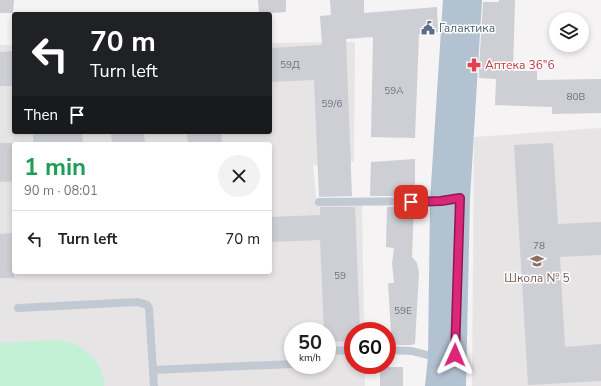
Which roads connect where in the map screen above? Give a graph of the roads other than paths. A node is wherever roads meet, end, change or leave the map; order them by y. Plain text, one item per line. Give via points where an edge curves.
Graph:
1 (454, 0) edge
2 (471, 0) edge
3 (450, 200) junction
4 (319, 202) dead end
5 (18, 308) dead end
6 (396, 350) edge
7 (447, 357) junction
8 (284, 364) edge
9 (153, 370) junction
10 (154, 386) edge
11 (436, 386) edge
12 (455, 386) edge

1 - 3 main road
2 - 3 main road
3 - 4 lane
3 - 7 main road
5 - 9 lane via 138,302 147,305
6 - 7 lane
7 - 11 main road
7 - 12 main road
8 - 9 lane
9 - 10 lane

